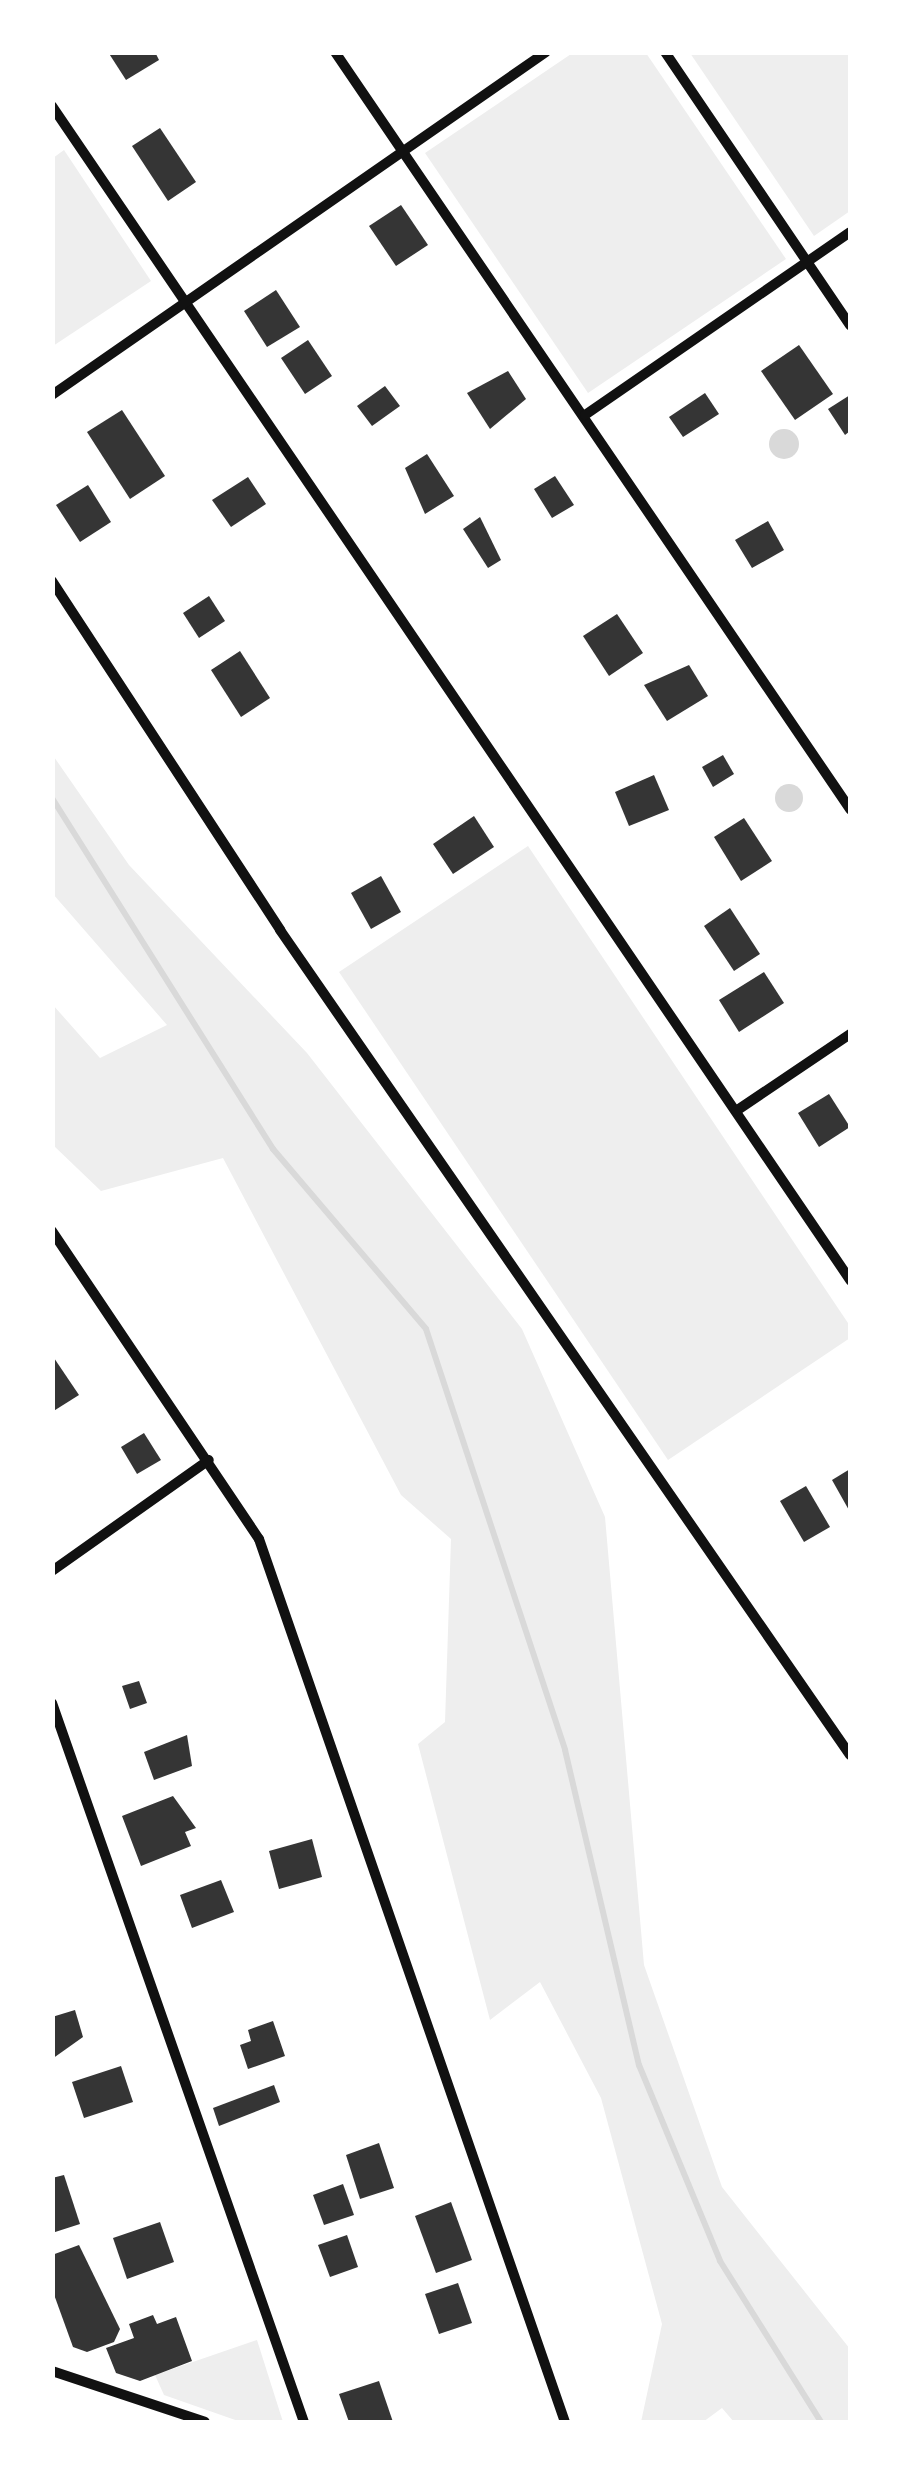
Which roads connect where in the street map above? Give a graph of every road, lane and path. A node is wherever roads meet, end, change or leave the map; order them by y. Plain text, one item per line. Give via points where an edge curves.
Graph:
1 (335, 52) edge
2 (546, 52) edge
3 (665, 52) edge
4 (52, 106) edge
5 (400, 150) junction
6 (850, 232) edge
7 (806, 260) junction
8 (184, 299) junction
9 (850, 325) edge
10 (52, 395) edge
11 (585, 415) junction
12 (52, 581) edge
13 (850, 809) edge
14 (850, 1034) edge
15 (736, 1111) junction
16 (52, 1231) edge
17 (850, 1280) edge
18 (208, 1460) junction
19 (52, 1571) edge
20 (52, 1704) edge
21 (850, 1755) edge
22 (52, 2372) edge
23 (205, 2422) edge
24 (304, 2422) edge
25 (565, 2422) edge

1 - 5 street
2 - 5 street
3 - 7 street
4 - 8 street
5 - 8 street
5 - 11 street
6 - 7 street
7 - 9 street
7 - 11 street
8 - 10 street
8 - 15 street
11 - 13 street
12 - 21 street via 291,946
14 - 15 street
15 - 17 street
16 - 18 street
18 - 19 street
18 - 25 street via 259,1538
20 - 24 street
22 - 23 street

